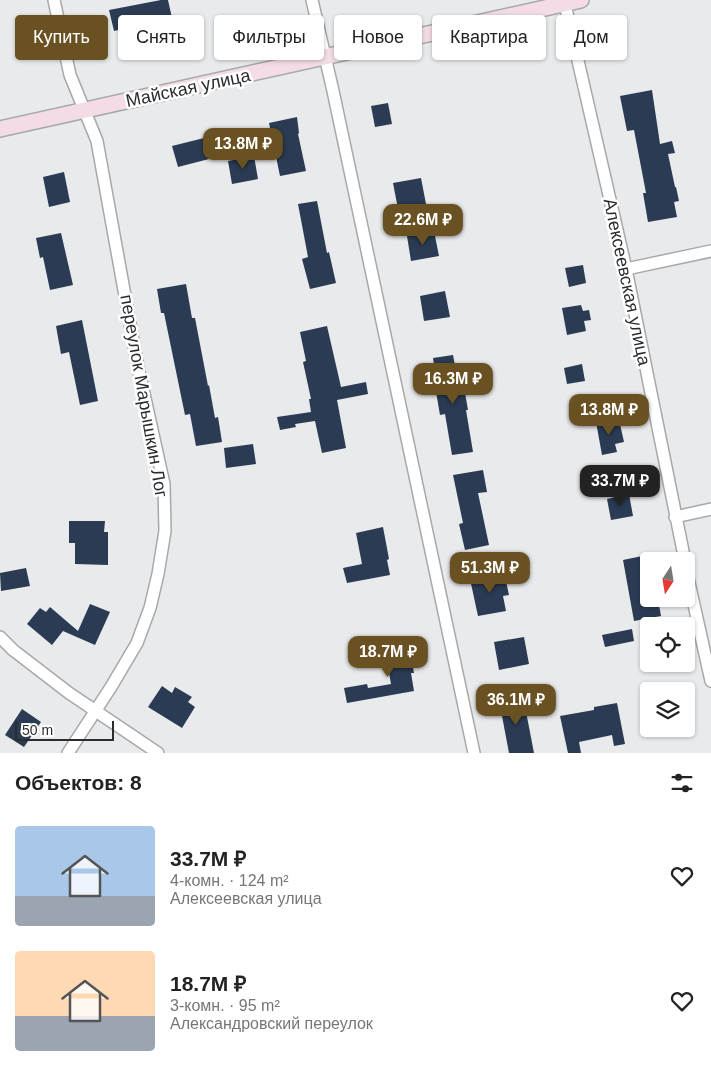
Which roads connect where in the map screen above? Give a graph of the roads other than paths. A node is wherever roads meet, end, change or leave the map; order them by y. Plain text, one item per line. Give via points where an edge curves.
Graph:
1 (54, 0) edge
2 (312, 0) edge
3 (581, 0) edge
4 (564, 2) edge
5 (325, 58) junction
6 (84, 110) junction
7 (0, 129) edge
8 (711, 251) edge
9 (626, 269) junction
10 (711, 509) edge
11 (675, 517) junction
12 (683, 552) edge
13 (695, 608) edge
14 (0, 637) edge
15 (711, 681) edge
16 (96, 710) junction
17 (68, 753) edge
18 (158, 753) edge
19 (474, 753) edge

1 - 6 street, переулок Марышкин Лог via 70,75
2 - 5 street
3 - 4 street, Майская улица
4 - 5 street, Майская улица
4 - 9 street, Алексеевская улица
5 - 6 street, Майская улица
5 - 19 street
6 - 7 street, Майская улица
6 - 16 street, переулок Марышкин Лог via 97,141 137,362 164,484 164,523 150,608 137,643
8 - 9 street
9 - 11 street, Алексеевская улица
10 - 11 street
11 - 12 street, Алексеевская улица
13 - 15 street
14 - 16 street
16 - 17 street, переулок Марышкин Лог
16 - 18 street

